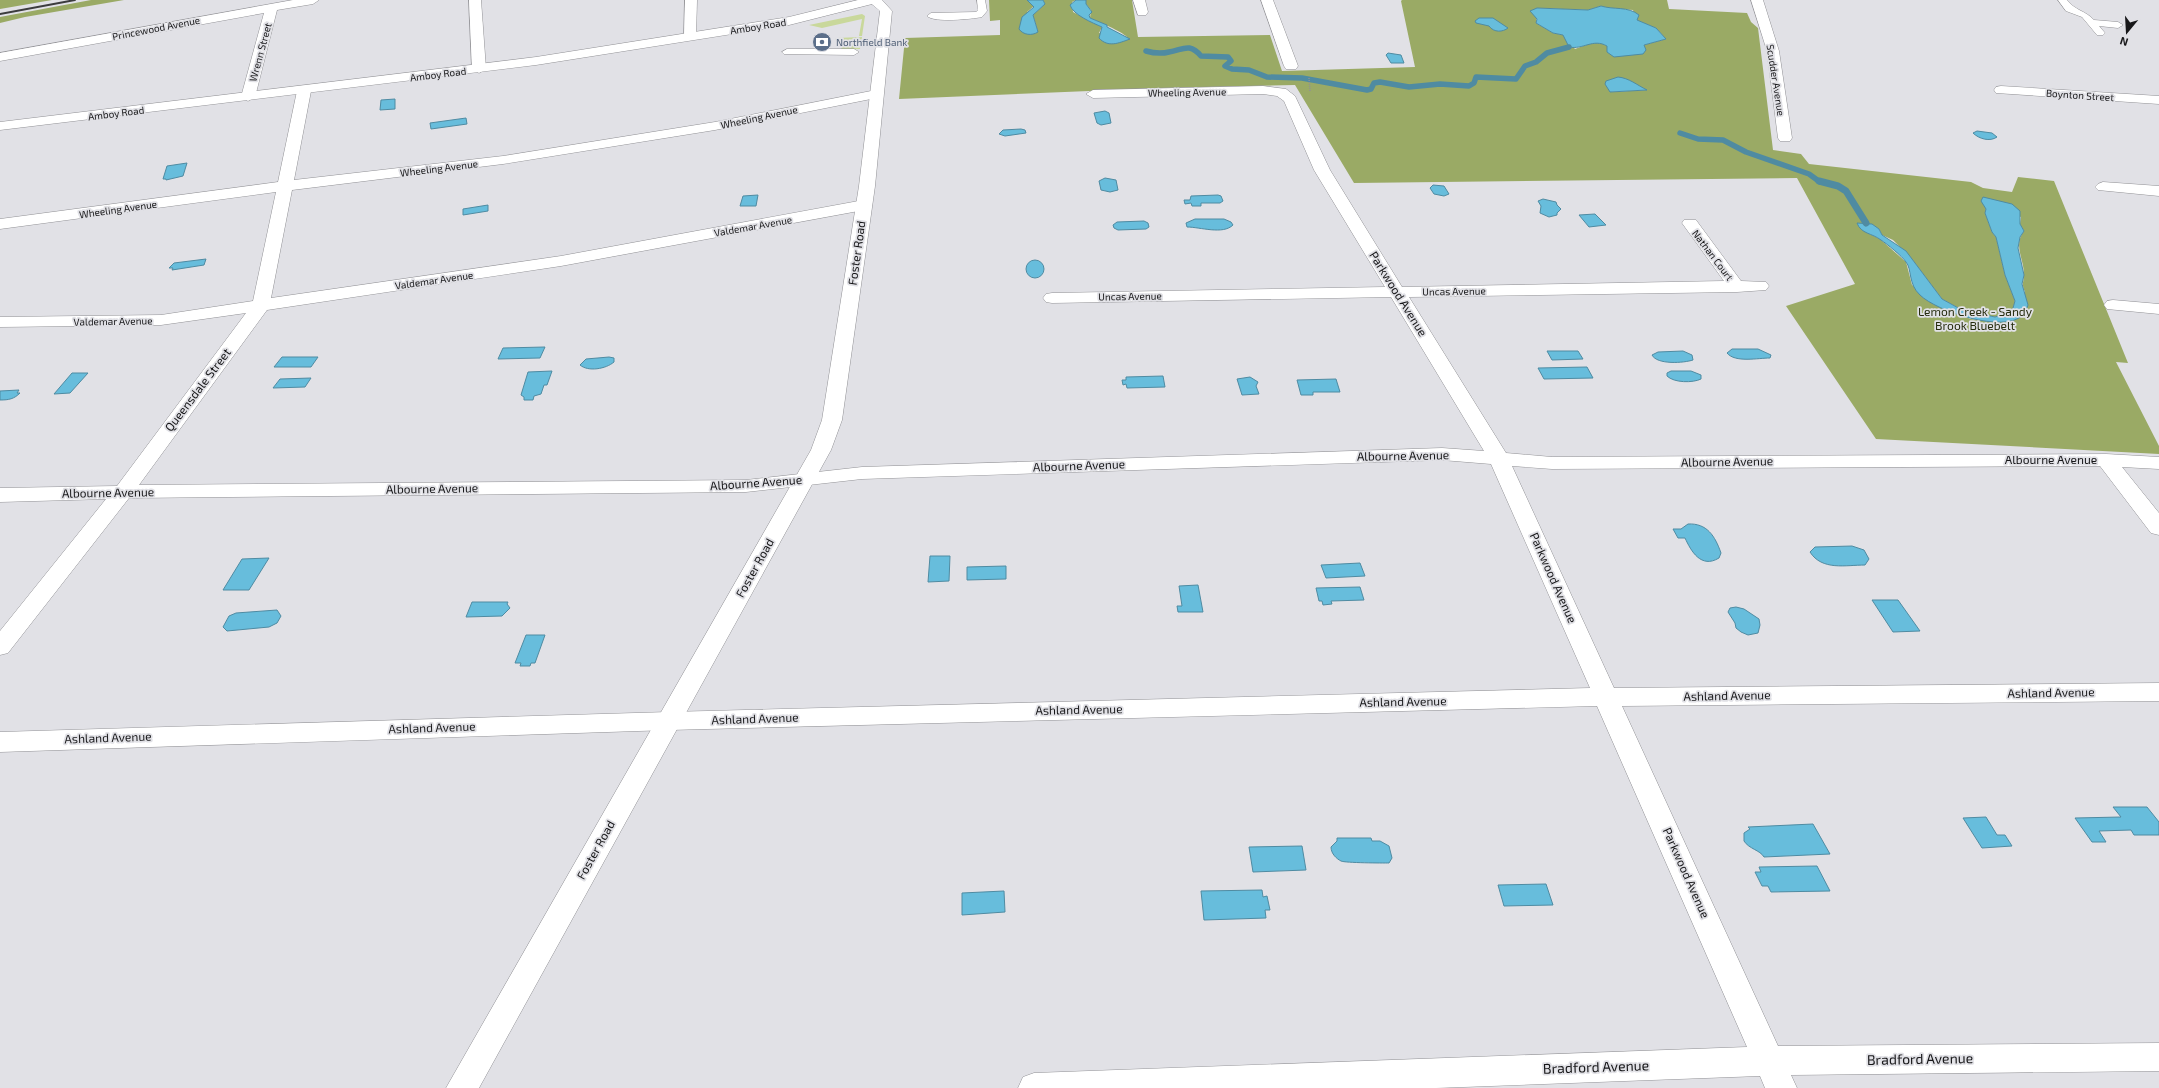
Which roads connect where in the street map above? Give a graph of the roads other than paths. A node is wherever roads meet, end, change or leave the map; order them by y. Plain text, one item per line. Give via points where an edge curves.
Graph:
1 (312, 0) edge
2 (475, 0) edge
3 (691, 0) edge
4 (873, 0) edge
5 (981, 0) edge
6 (1139, 0) edge
7 (1267, 0) edge
8 (1757, 0) edge
9 (2062, 0) edge
10 (272, 6) junction
11 (1142, 12) dead end
12 (930, 16) dead end
13 (2092, 23) junction
14 (2118, 25) dead end
15 (2100, 33) dead end
16 (690, 36) junction
17 (787, 53) dead end
18 (852, 53) dead end
19 (0, 57) edge
20 (1291, 66) dead end
21 (479, 69) junction
22 (2001, 90) dead end
23 (304, 91) junction
24 (1282, 92) joint
25 (876, 94) junction
26 (1093, 94) dead end
27 (248, 98) junction
28 (2159, 100) edge
29 (0, 126) edge
30 (1786, 138) dead end
31 (286, 186) junction
32 (2103, 188) dead end
33 (2159, 191) edge
34 (864, 205) junction
35 (1690, 222) dead end
36 (0, 224) edge
37 (1760, 286) dead end
38 (1737, 287) junction
39 (1396, 292) junction
40 (1052, 298) dead end
41 (261, 305) junction
42 (2113, 305) dead end
43 (2159, 309) edge
44 (0, 322) edge
45 (1500, 459) junction
46 (2106, 460) junction
47 (2159, 463) edge
48 (805, 480) junction
49 (122, 492) junction
50 (0, 496) edge
51 (2159, 528) edge
52 (0, 647) edge
53 (2159, 692) edge
54 (1608, 697) junction
55 (669, 721) junction
56 (0, 742) edge
57 (2159, 1057) edge
58 (1776, 1074) edge
59 (462, 1088) edge
60 (1034, 1088) edge

1 - 10 street, Princewood Avenue
2 - 21 street
3 - 16 street
4 - 16 street, Amboy Road via 789,21
4 - 25 street, Foster Road via 881,4 886,11
5 - 12 lane via 983,11 979,15
6 - 11 street
7 - 20 street
8 - 30 street, Scudder Avenue via 1773,51
9 - 13 lane via 2069,9 2085,15
10 - 19 street, Princewood Avenue
10 - 27 street, Wrenn Street
13 - 14 lane
13 - 15 lane
16 - 21 street, Amboy Road
17 - 18 lane
21 - 23 street, Amboy Road
22 - 28 street, Boynton Street
23 - 27 street, Amboy Road
23 - 31 street, Queensdale Street
24 - 26 street, Wheeling Avenue via 1263,90
24 - 39 street, Parkwood Avenue via 1290,99 1322,170
25 - 31 street, Wheeling Avenue via 609,144 496,161
25 - 34 street, Foster Road
27 - 29 street, Amboy Road
31 - 36 street, Wheeling Avenue
31 - 41 street, Queensdale Street
32 - 33 street
34 - 41 street, Valdemar Avenue via 561,261
34 - 48 street, Foster Road via 832,420 821,450
35 - 38 street, Nathan Court
37 - 38 street, Uncas Avenue
38 - 39 street, Uncas Avenue
39 - 40 street, Uncas Avenue
39 - 45 street, Parkwood Avenue
41 - 44 street, Valdemar Avenue via 161,320
41 - 49 street, Queensdale Street
42 - 43 street
45 - 46 street, Albourne Avenue via 1552,463
45 - 48 street, Albourne Avenue via 1434,455 862,473
45 - 54 street, Parkwood Avenue
46 - 47 street, Albourne Avenue
46 - 51 street
48 - 49 street, Albourne Avenue via 746,486
48 - 55 street, Foster Road
49 - 50 street, Albourne Avenue
49 - 52 street, Queensdale Street
53 - 54 street, Ashland Avenue
54 - 55 street, Ashland Avenue
54 - 58 street, Parkwood Avenue
55 - 56 street, Ashland Avenue
55 - 59 street, Foster Road
57 - 58 street, Bradford Avenue
58 - 60 street, Bradford Avenue

